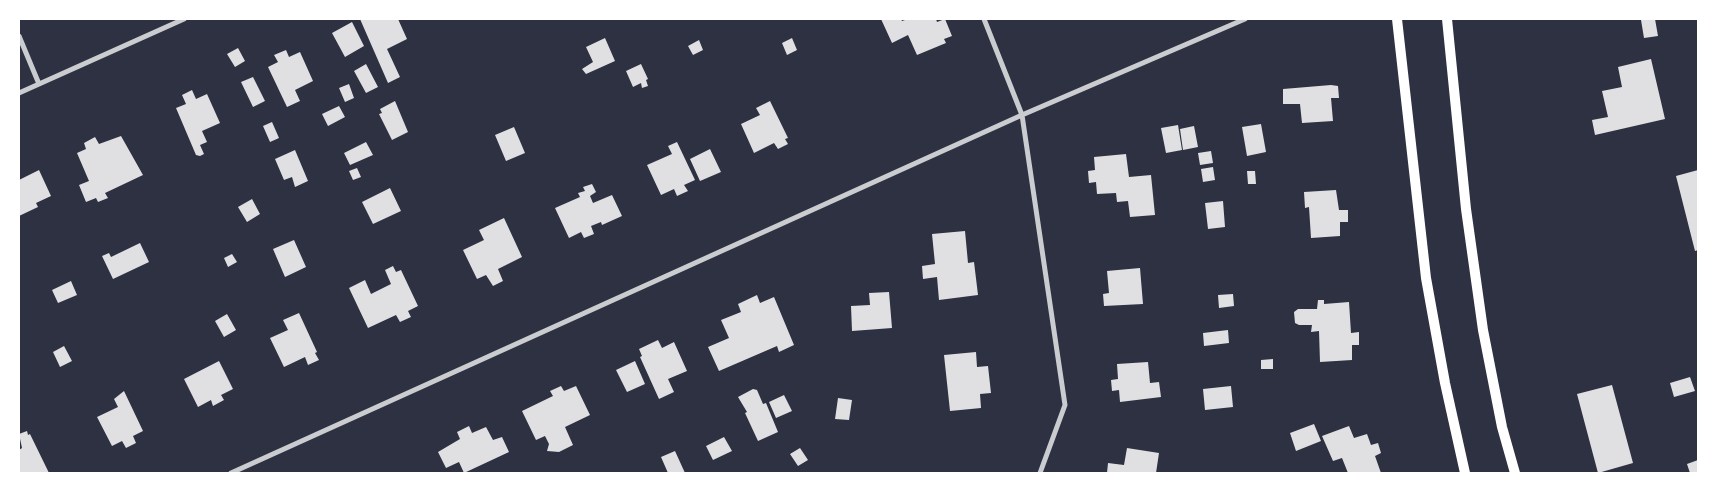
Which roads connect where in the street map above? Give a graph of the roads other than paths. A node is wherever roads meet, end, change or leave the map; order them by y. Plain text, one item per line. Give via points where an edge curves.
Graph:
1 (184, 19) edge
2 (984, 19) edge
3 (1245, 19) edge
4 (1397, 19) edge
5 (1447, 19) edge
6 (19, 36) edge
7 (39, 84) junction
8 (19, 93) edge
9 (1022, 115) junction
10 (231, 473) edge
11 (1040, 473) edge
12 (1465, 473) edge
13 (1515, 473) edge

1 - 7 street
2 - 9 street
3 - 9 street
4 - 12 main road via 1426,278
5 - 13 main road via 1466,209 1482,320 1502,427
6 - 7 street
7 - 8 street
9 - 10 street
9 - 11 street via 1065,405

